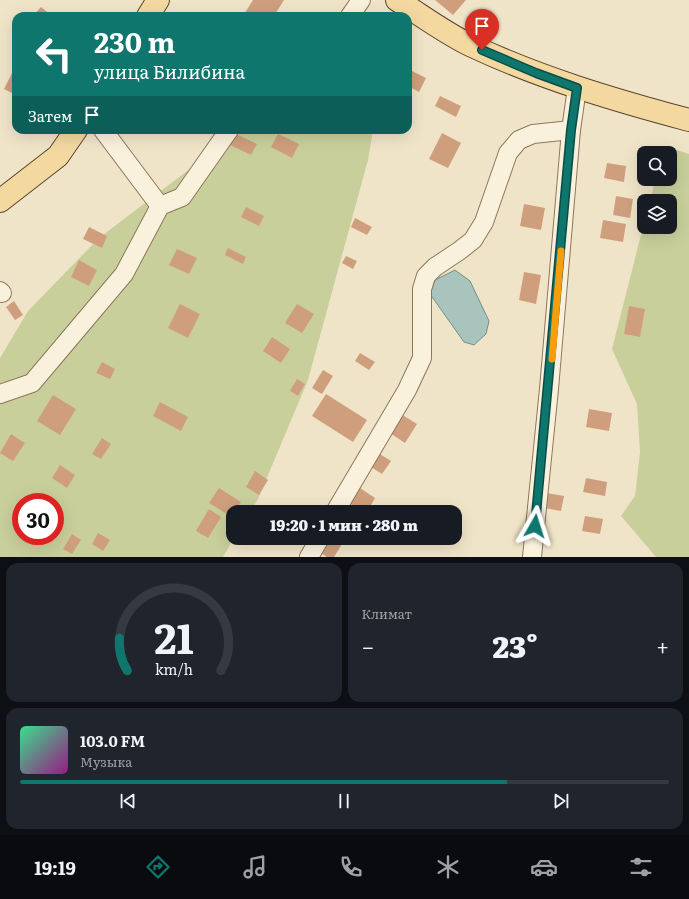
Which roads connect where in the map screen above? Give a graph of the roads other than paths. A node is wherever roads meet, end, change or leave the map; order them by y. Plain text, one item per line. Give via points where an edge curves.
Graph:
1 (158, 0) edge
2 (361, 0) edge
3 (397, 0) edge
4 (150, 12) edge
5 (353, 12) edge
6 (577, 88) junction
7 (689, 120) edge
8 (571, 130) junction
9 (73, 134) edge
10 (105, 134) edge
11 (226, 134) edge
12 (0, 201) edge
13 (160, 206) junction
14 (0, 394) edge
15 (339, 505) edge
16 (316, 545) edge
17 (308, 557) edge
18 (532, 557) edge

1 - 4 main road
2 - 5 street
3 - 6 main road via 468,44
6 - 7 main road
6 - 8 street
8 - 15 street via 533,134 519,140 508,153 484,222 473,240 426,276 422,289 422,358 407,390
8 - 18 street
9 - 12 main road via 58,156
10 - 13 street
11 - 13 street via 182,197
13 - 14 street via 124,274 32,384
16 - 17 street

